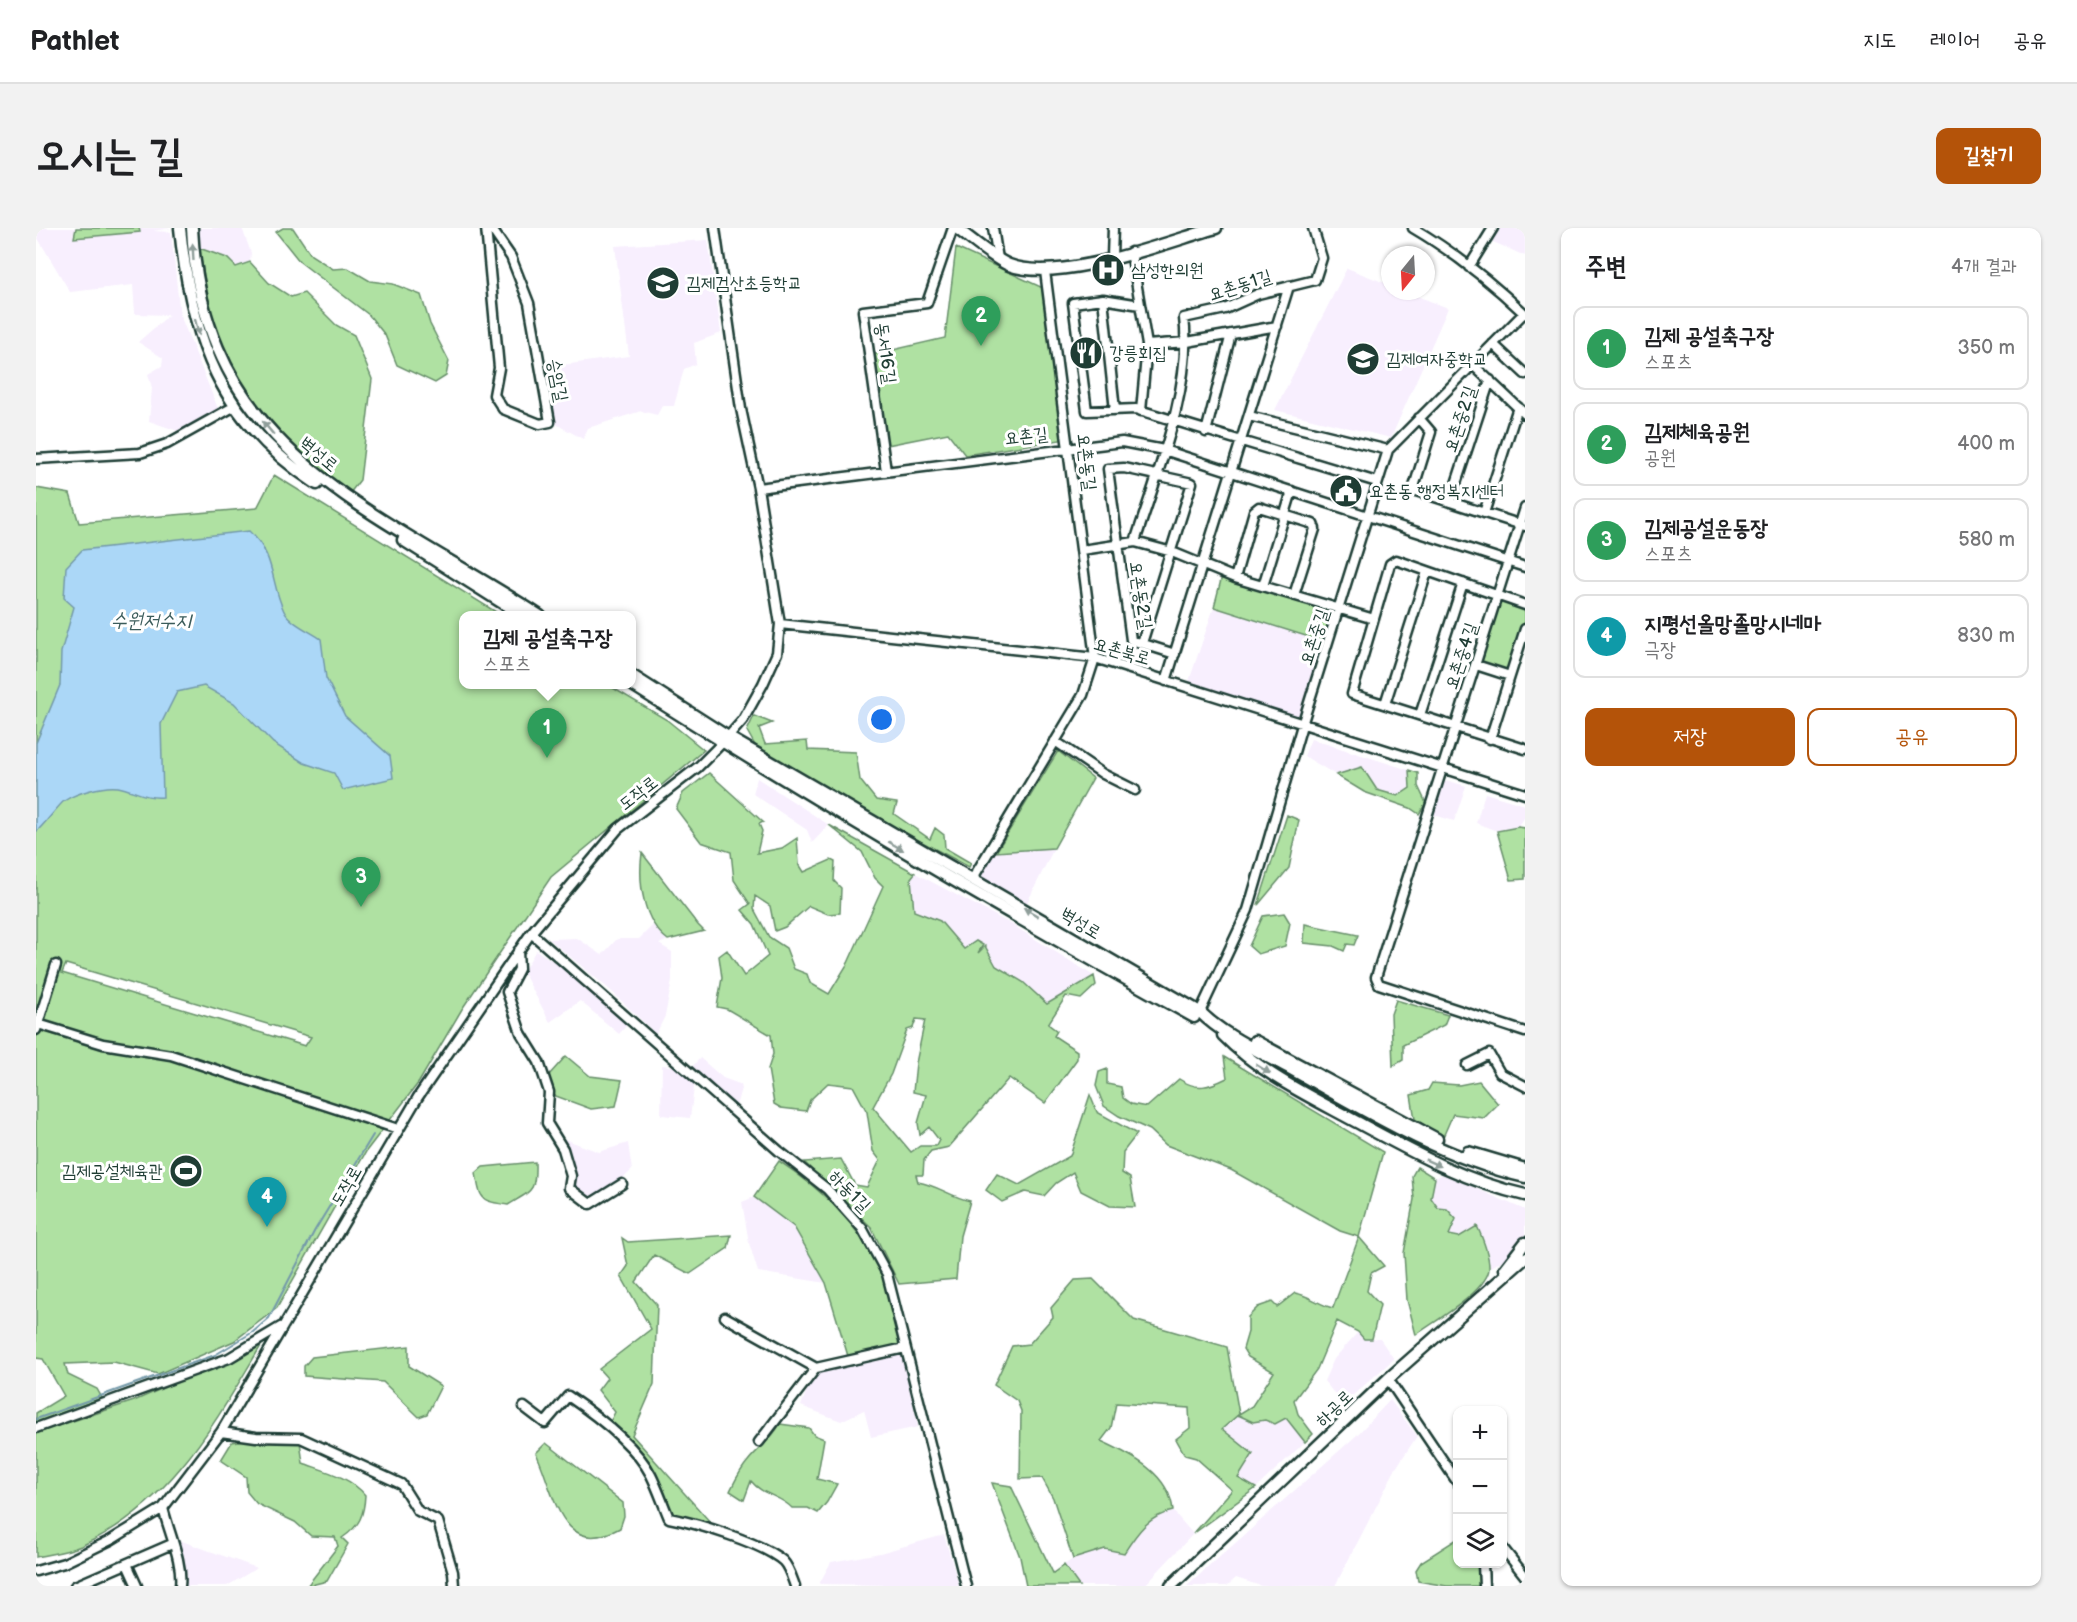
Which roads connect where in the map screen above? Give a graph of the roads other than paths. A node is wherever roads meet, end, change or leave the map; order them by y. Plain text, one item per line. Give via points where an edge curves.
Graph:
1 (180, 228) edge
2 (192, 228) edge
3 (486, 228) edge
4 (491, 228) edge
5 (715, 228) edge
6 (954, 228) edge
7 (993, 228) edge
8 (1113, 228) edge
9 (1216, 228) edge
10 (1313, 228) edge
11 (1413, 228) edge
12 (1493, 228) edge
13 (1131, 252) junction
14 (1112, 257) junction
15 (998, 259) junction
16 (1469, 267) junction
17 (1045, 271) junction
18 (1289, 286) junction
19 (1103, 299) junction
20 (1140, 305) junction
21 (1525, 314) edge
22 (1277, 326) junction
23 (1231, 334) junction
24 (1187, 342) junction
25 (1493, 344) junction
26 (1148, 345) junction
27 (1473, 365) junction
28 (1525, 374) edge
29 (1490, 380) junction
30 (235, 406) junction
31 (1518, 407) junction
32 (1114, 410) junction
33 (1141, 411) junction
34 (1525, 414) edge
35 (1250, 416) junction
36 (1419, 418) junction
37 (1173, 420) junction
38 (1206, 432) junction
39 (1240, 442) junction
40 (1069, 447) junction
41 (1164, 450) junction
42 (1388, 450) junction
43 (36, 459) edge
44 (886, 471) junction
45 (1232, 471) junction
46 (1156, 475) junction
47 (1377, 482) junction
48 (758, 488) junction
49 (1292, 491) junction
50 (1450, 502) junction
51 (1525, 508) edge
52 (1484, 513) junction
53 (1285, 515) junction
54 (1368, 515) junction
55 (1522, 525) edge
56 (1135, 542) junction
57 (1116, 544) junction
58 (1082, 550) junction
59 (1172, 552) junction
60 (1509, 560) junction
61 (1203, 564) junction
62 (1525, 567) edge
63 (1427, 572) junction
64 (1235, 578) junction
65 (1463, 583) junction
66 (1263, 586) junction
67 (1498, 594) junction
68 (1294, 595) junction
69 (1525, 605) edge
70 (1340, 609) junction
71 (517, 611) edge
72 (533, 611) edge
73 (1374, 619) junction
74 (780, 624) junction
75 (1525, 628) edge
76 (1142, 644) junction
77 (1175, 654) junction
78 (1095, 658) junction
79 (1476, 665) junction
80 (1510, 676) junction
81 (636, 678) edge
82 (1166, 681) junction
83 (636, 687) edge
84 (1385, 704) junction
85 (1420, 715) junction
86 (1302, 724) junction
87 (1456, 727) junction
88 (1490, 739) junction
89 (725, 740) junction
90 (1055, 741) junction
91 (1525, 747) edge
92 (1444, 768) junction
93 (1135, 790) dead end
94 (1525, 794) edge
95 (972, 878) junction
96 (531, 933) junction
97 (518, 951) junction
98 (56, 965) dead end
99 (1203, 1016) junction
100 (37, 1027) edge
101 (1219, 1031) junction
102 (1525, 1032) edge
103 (1467, 1065) dead end
104 (1525, 1086) edge
105 (398, 1129) junction
106 (1525, 1169) edge
107 (1525, 1182) edge
108 (622, 1184) dead end
109 (1522, 1196) edge
110 (1525, 1244) edge
111 (1522, 1261) edge
112 (1490, 1287) junction
113 (725, 1317) dead end
114 (287, 1323) junction
115 (905, 1348) junction
116 (816, 1368) junction
117 (1388, 1379) junction
118 (524, 1407) dead end
119 (36, 1428) edge
120 (221, 1432) junction
121 (759, 1442) dead end
122 (1453, 1476) edge
123 (163, 1508) junction
124 (172, 1544) junction
125 (1507, 1552) edge
126 (127, 1564) junction
127 (1483, 1568) edge
128 (36, 1571) edge
129 (1525, 1576) edge
130 (86, 1584) edge
131 (75, 1586) edge
132 (137, 1586) edge
133 (180, 1586) edge
134 (454, 1586) edge
135 (795, 1586) edge
136 (966, 1586) edge
137 (1171, 1586) edge
138 (1484, 1586) edge

1 -> 30 main road, 벽성로 via 186,284 201,338
72 -> 2 main road, 벽성로 via 363,507 313,473 272,434 243,398 208,324 194,271
3 - 4 street, 승암길 via 499,361 495,395 503,409 540,424 550,422 529,303 511,257
5 - 48 street, 도작로 via 741,410
6 - 15 main road
6 - 44 street, 동서16길 via 927,303 863,311
7 - 15 street
8 - 14 street
9 - 13 main road
10 - 18 street via 1322,258 1315,280
11 - 16 street
12 - 16 street
13 - 14 main road
13 - 20 street
14 - 17 main road
15 - 17 main road via 1009,265
16 - 21 street
17 - 40 street, 요촌동길
18 - 22 street, 요촌동1길
18 - 24 street, 요촌동1길 via 1225,309 1184,318
19 - 20 street
19 - 32 street
19 - 32 street via 1073,303 1087,411
20 - 26 street
21 - 25 street, 요촌중길
22 - 23 street
22 - 35 street, 요촌동1길
23 - 24 street
23 - 38 street
24 - 26 street
24 - 37 street, 요촌동1길
25 - 27 street, 요촌중길
25 - 28 street
26 - 33 street
27 - 29 street, 요촌중2길
27 - 36 street, 요촌중길
29 - 31 street, 요촌중2길
29 - 50 street, 요촌중2길
30 - 43 street via 167,444 140,453
30 - 71 main road, 벽성로 via 257,434 314,482
31 - 34 street, 요촌중2길
31 - 52 street
32 - 33 street
33 - 37 street
35 - 39 street, 요촌동1길
35 - 42 street
36 - 42 street, 요촌중길
36 - 50 street via 1431,432 1413,490
37 - 38 street
37 - 41 street, 요촌동1길
38 - 39 street
39 - 45 street, 요촌동1길
39 - 47 street
40 - 41 street, 요촌길 via 1122,442
40 - 44 street, 요촌길
40 - 58 street, 요촌동길
41 - 45 street, 요촌길
41 - 46 street, 요촌동1길
42 - 47 street, 요촌중길
44 - 48 street, 요촌길
45 - 49 street, 요촌길
45 - 61 street, 요촌동2길
46 - 56 street, 요촌동2길
46 - 57 street, 요촌동2길 via 1108,469
46 - 59 street, 요촌동2길 via 1192,483
47 - 54 street, 요촌중길
48 - 74 street, 도작로
49 - 53 street
49 - 54 street, 요촌길
50 - 52 street
51 - 55 street
52 - 55 street
53 - 64 street via 1259,507 1254,511
53 - 66 street
53 - 68 street via 1313,524 1315,529
54 - 60 street, 요촌길
54 - 70 street, 요촌중길
55 - 60 street
56 - 57 street, 요촌동2길
56 - 59 street, 요촌동2길
57 - 58 street, 요촌동2길
57 - 76 street, 요촌동2길 via 1131,640
58 - 78 street, 요촌동길
59 - 61 street, 요촌동2길
59 - 76 street, 요촌동2길
60 - 62 street, 요촌길
60 - 67 street
61 - 64 street, 요촌동2길
61 - 77 street, 요촌동2길
63 - 65 street
63 - 73 street via 1396,560 1390,564
63 - 84 street
64 - 66 street, 요촌동2길
65 - 67 street
65 - 85 street, 요촌중4길
66 - 68 street, 요촌동2길
67 - 69 street
67 - 79 street, 요촌중4길
68 - 70 street, 요촌동2길
70 - 73 street
70 - 86 street, 요촌중길
73 - 84 street via 1352,694
74 - 78 street, 요촌북로
74 - 89 street, 도작로 via 777,653 763,684 743,720
75 - 80 street
76 - 77 street, 요촌동2길
77 - 82 street, 요촌동2길
78 - 82 street, 요촌북로
78 - 90 street via 1083,695
79 - 80 street
79 - 87 street, 요촌중4길
80 - 88 street
81 - 89 main road, 벽성로
82 - 86 street, 요촌북로
83 - 89 main road, 벽성로
84 - 85 street
85 - 87 street
86 - 92 street, 요촌북로
86 - 99 street, 요촌중길 via 1248,910
87 - 88 street
87 - 92 street
88 - 91 street
89 - 95 main road, 벽성로
89 - 96 street, 도작로 via 698,767 618,830
89 -> 101 main road, 벽성로
90 - 93 street via 1103,774
90 - 95 street
92 - 94 street, 요촌북로
92 - 102 street via 1376,977 1378,984
99 -> 95 main road, 벽성로
96 - 97 street, 도작로
96 - 115 street, 하동1길 via 827,1190 862,1228 887,1274
97 - 105 street, 도작로
97 - 108 street via 519,969 507,992 549,1092 547,1123 572,1176 569,1188 590,1204
98 - 100 street
99 - 106 main road, 벽성로 via 1398,1129 1456,1155
100 - 105 street via 102,1044 171,1055
101 - 107 main road, 벽성로 via 1422,1147 1482,1171
101 -> 109 main road via 1245,1058 1295,1089 1426,1160 1492,1188
103 - 104 street via 1489,1054 1500,1073
105 - 114 street, 도작로
110 - 112 main road
111 - 112 main road, 하공로
112 - 117 main road, 하공로
113 - 116 street
114 - 119 street, 도작로 via 229,1358
114 - 120 street, 도작로
115 - 116 street
115 - 136 street, 하동1길
116 - 121 street
117 - 122 street
117 - 137 main road, 하공로
118 - 135 street via 545,1423 568,1396 639,1458 650,1473 669,1518 773,1554 785,1563
120 - 123 street, 도작로
120 - 134 street via 301,1438 401,1484 418,1511 438,1521
123 - 124 street
123 - 128 street, 도작로 via 111,1540 64,1563
124 - 126 street
124 - 133 street via 182,1570
125 - 129 street
126 - 130 street
126 - 132 street
127 - 138 street
130 - 131 street

